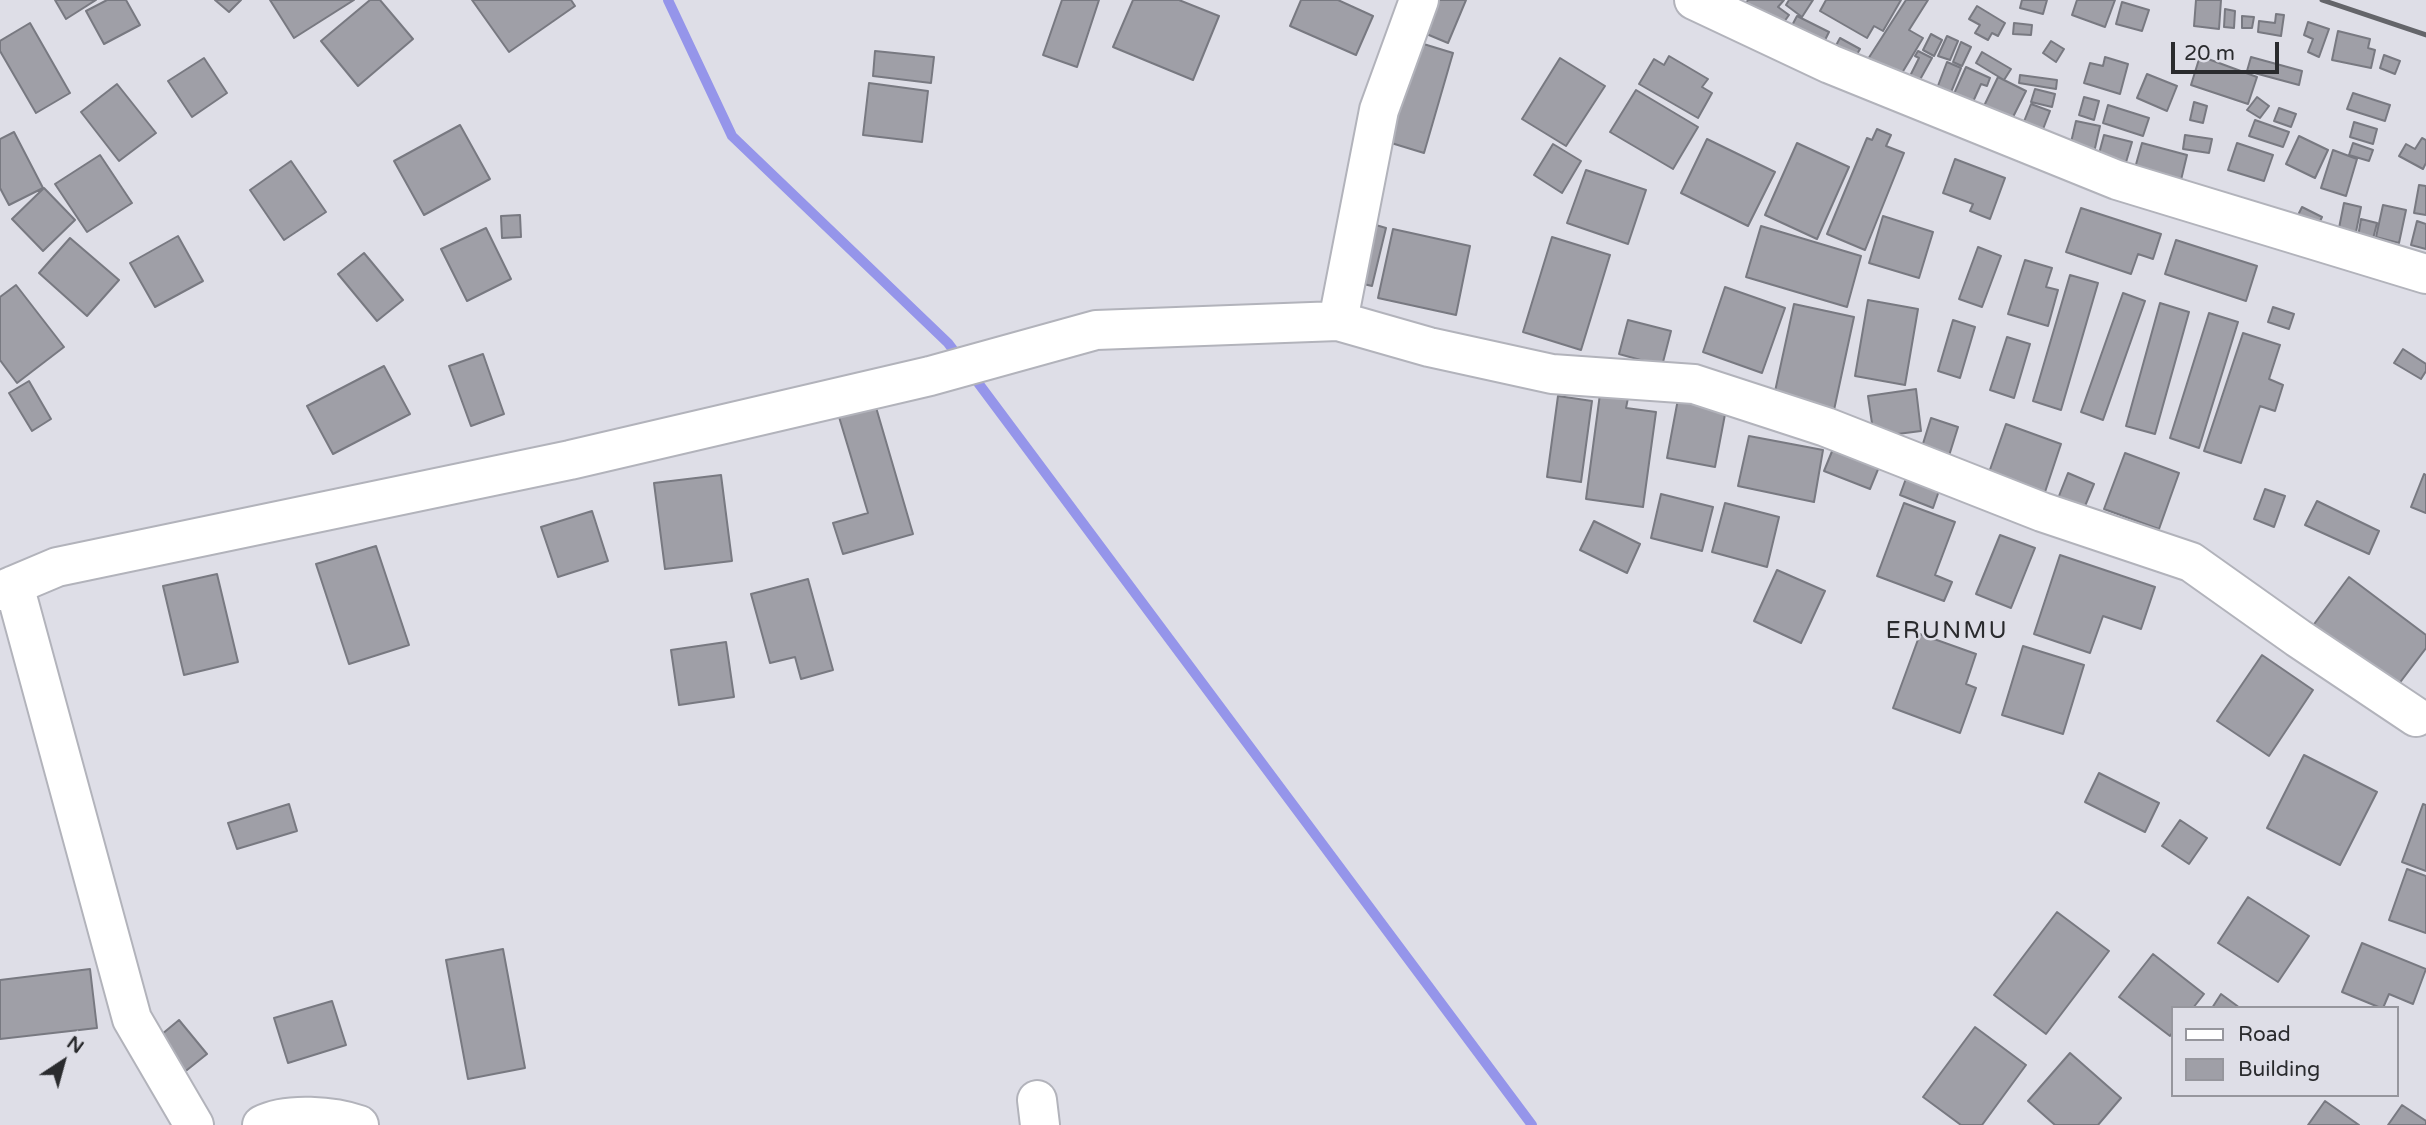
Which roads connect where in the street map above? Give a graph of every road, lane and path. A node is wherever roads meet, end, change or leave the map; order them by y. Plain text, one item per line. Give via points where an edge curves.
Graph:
1 (1419, 0) edge
2 (1694, 0) edge
3 (2426, 274) edge
4 (1338, 321) junction
5 (7, 588) edge
6 (2416, 717) dead end
7 (194, 1125) edge
8 (262, 1125) edge
9 (359, 1125) edge

1 - 4 street via 1379,110
2 - 3 street via 1830,64 2117,180
4 - 5 street via 1096,330 930,376 583,457 57,567
4 - 6 street via 1552,374 1694,384 1826,427 2042,512 2191,562
5 - 7 street via 132,1019
8 - 9 street via 275,1119 339,1118

